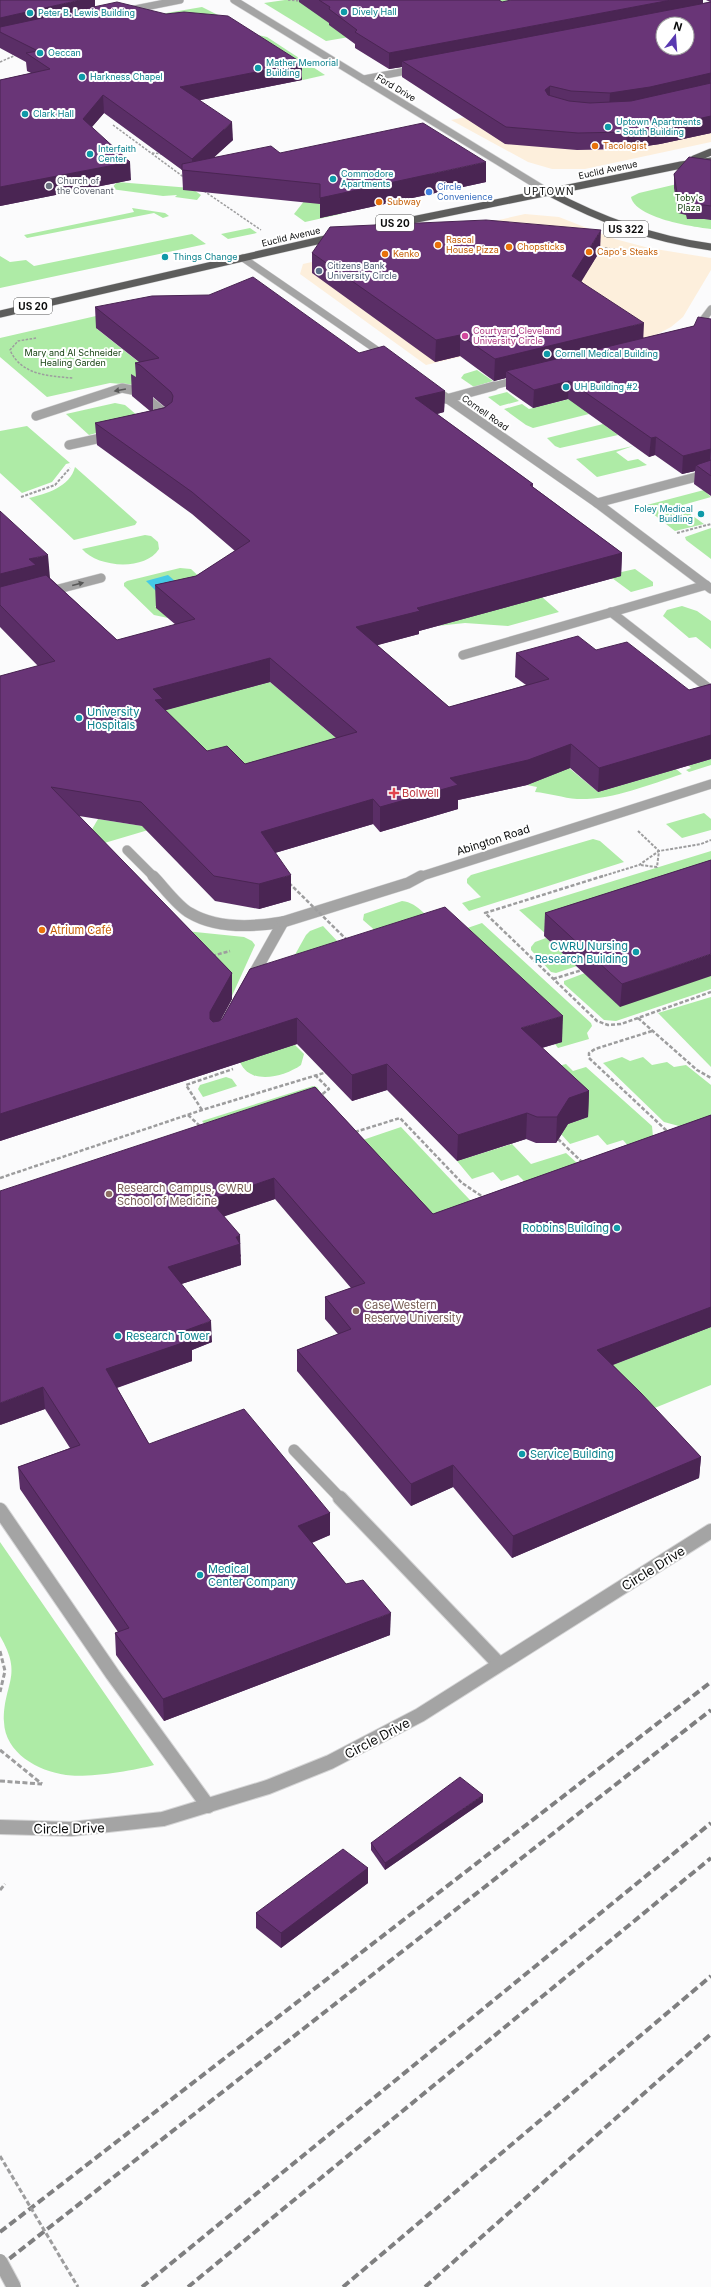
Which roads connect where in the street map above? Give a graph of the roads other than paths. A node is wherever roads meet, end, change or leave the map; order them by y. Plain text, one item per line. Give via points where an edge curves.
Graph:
1 (180, 0) edge
2 (234, 0) edge
3 (115, 13) edge
4 (422, 68) edge
5 (364, 79) junction
6 (711, 152) edge
7 (711, 161) edge
8 (681, 164) junction
9 (548, 192) junction
10 (372, 229) edge
11 (342, 235) edge
12 (711, 247) edge
13 (243, 258) junction
14 (711, 309) edge
15 (0, 314) edge
16 (687, 335) edge
17 (394, 362) edge
18 (527, 378) edge
19 (424, 383) edge
20 (446, 398) junction
21 (36, 416) dead end
22 (163, 424) edge
23 (120, 434) edge
24 (69, 445) dead end
25 (711, 473) edge
26 (597, 503) junction
27 (101, 578) dead end
28 (708, 587) edge
29 (38, 594) edge
30 (611, 612) junction
31 (463, 654) dead end
32 (711, 690) edge
33 (711, 784) edge
34 (127, 850) dead end
35 (283, 922) junction
36 (246, 988) edge
37 (294, 1450) dead end
38 (0, 1510) edge
39 (711, 1531) edge
40 (499, 1664) junction
41 (208, 1806) junction
42 (0, 1827) edge
43 (0, 2261) edge
44 (14, 2287) edge

1 - 3 street
2 - 5 street, Ford Drive
4 - 5 street
5 - 9 street, Ford Drive
6 - 8 main road, Euclid Avenue
7 - 8 main road, Euclid Avenue / US 20
8 - 9 main road, Euclid Avenue / US 20
9 - 10 main road, Euclid Avenue / US 20
9 - 12 main road, US 322 via 617,226 667,240
11 - 13 main road, Euclid Avenue / US 20
13 - 15 main road, Euclid Avenue / US 20
13 - 17 street
14 - 16 street via 698,327
18 - 20 street
19 - 20 street, Cornell Road
20 - 26 street, Cornell Road
22 -> 21 street via 168,422 168,418 157,406 137,391 122,388
23 - 24 street
25 - 26 street
26 - 28 street, Cornell Road
29 -> 27 street
28 - 30 street
30 - 31 street
30 - 32 street
33 - 35 street, Abington Road
34 - 35 street, Abington Road via 189,913 216,923 260,926
35 - 36 street
37 - 40 street
38 - 41 street via 113,1675
39 - 40 street, Circle Drive
40 - 41 street, Circle Drive via 420,1715 330,1762 268,1787
41 - 42 street, Circle Drive via 163,1819 112,1826 71,1829
43 - 44 street, bridge

